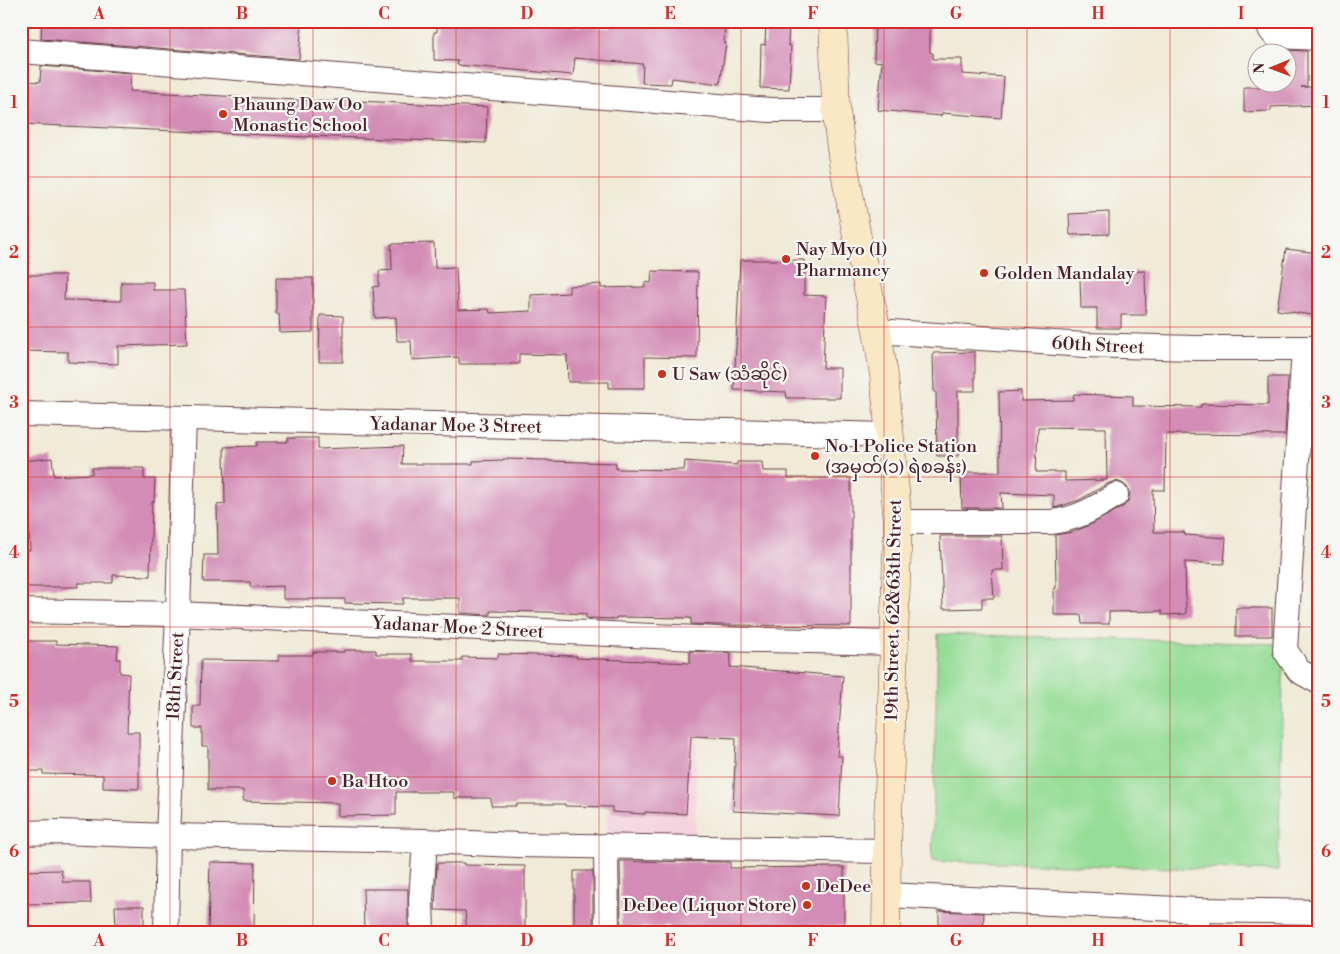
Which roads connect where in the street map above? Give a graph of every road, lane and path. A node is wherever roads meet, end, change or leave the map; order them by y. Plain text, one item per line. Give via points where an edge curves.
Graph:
1 (833, 21) edge
2 (1268, 21) edge
3 (1319, 38) edge
4 (21, 51) edge
5 (836, 110) junction
6 (877, 331) junction
7 (1311, 348) edge
8 (21, 414) edge
9 (184, 418) junction
10 (890, 435) junction
11 (1116, 495) dead end
12 (898, 522) junction
13 (21, 611) edge
14 (178, 614) junction
15 (895, 643) junction
16 (1319, 682) edge
17 (21, 833) edge
18 (168, 836) junction
19 (425, 841) junction
20 (606, 846) junction
21 (887, 850) junction
22 (886, 895) junction
23 (1319, 912) edge
24 (1197, 922) edge
25 (166, 933) edge
26 (422, 933) edge
27 (608, 933) edge
28 (886, 933) edge

1 - 5 street, 19th Street, 62&63th Street
2 - 3 street via 1277,36
4 - 5 street via 770,110
5 - 6 street, 19th Street, 62&63th Street via 857,237
6 - 7 street, 60th Street via 1085,345
6 - 10 street, 19th Street, 62&63th Street
7 - 16 street via 1285,650 1299,671
8 - 9 street, Yadanar Moe 3 Street
9 - 10 street, Yadanar Moe 3 Street
9 - 14 street, 18th Street
10 - 12 street, 19th Street, 62&63th Street
11 - 12 street via 1074,518 1051,522
12 - 15 street, 19th Street, 62&63th Street
13 - 14 street, Yadanar Moe 2 Street
14 - 15 street, Yadanar Moe 2 Street via 708,638
14 - 18 street, 18th Street
15 - 21 street, 19th Street, 62&63th Street
17 - 18 street
18 - 19 street
18 - 25 street, 18th Street
19 - 20 street
19 - 26 street
20 - 21 street
20 - 27 street
21 - 22 street, 19th Street, 62&63th Street
22 - 24 street
22 - 28 street, 19th Street, 62&63th Street
23 - 24 street

